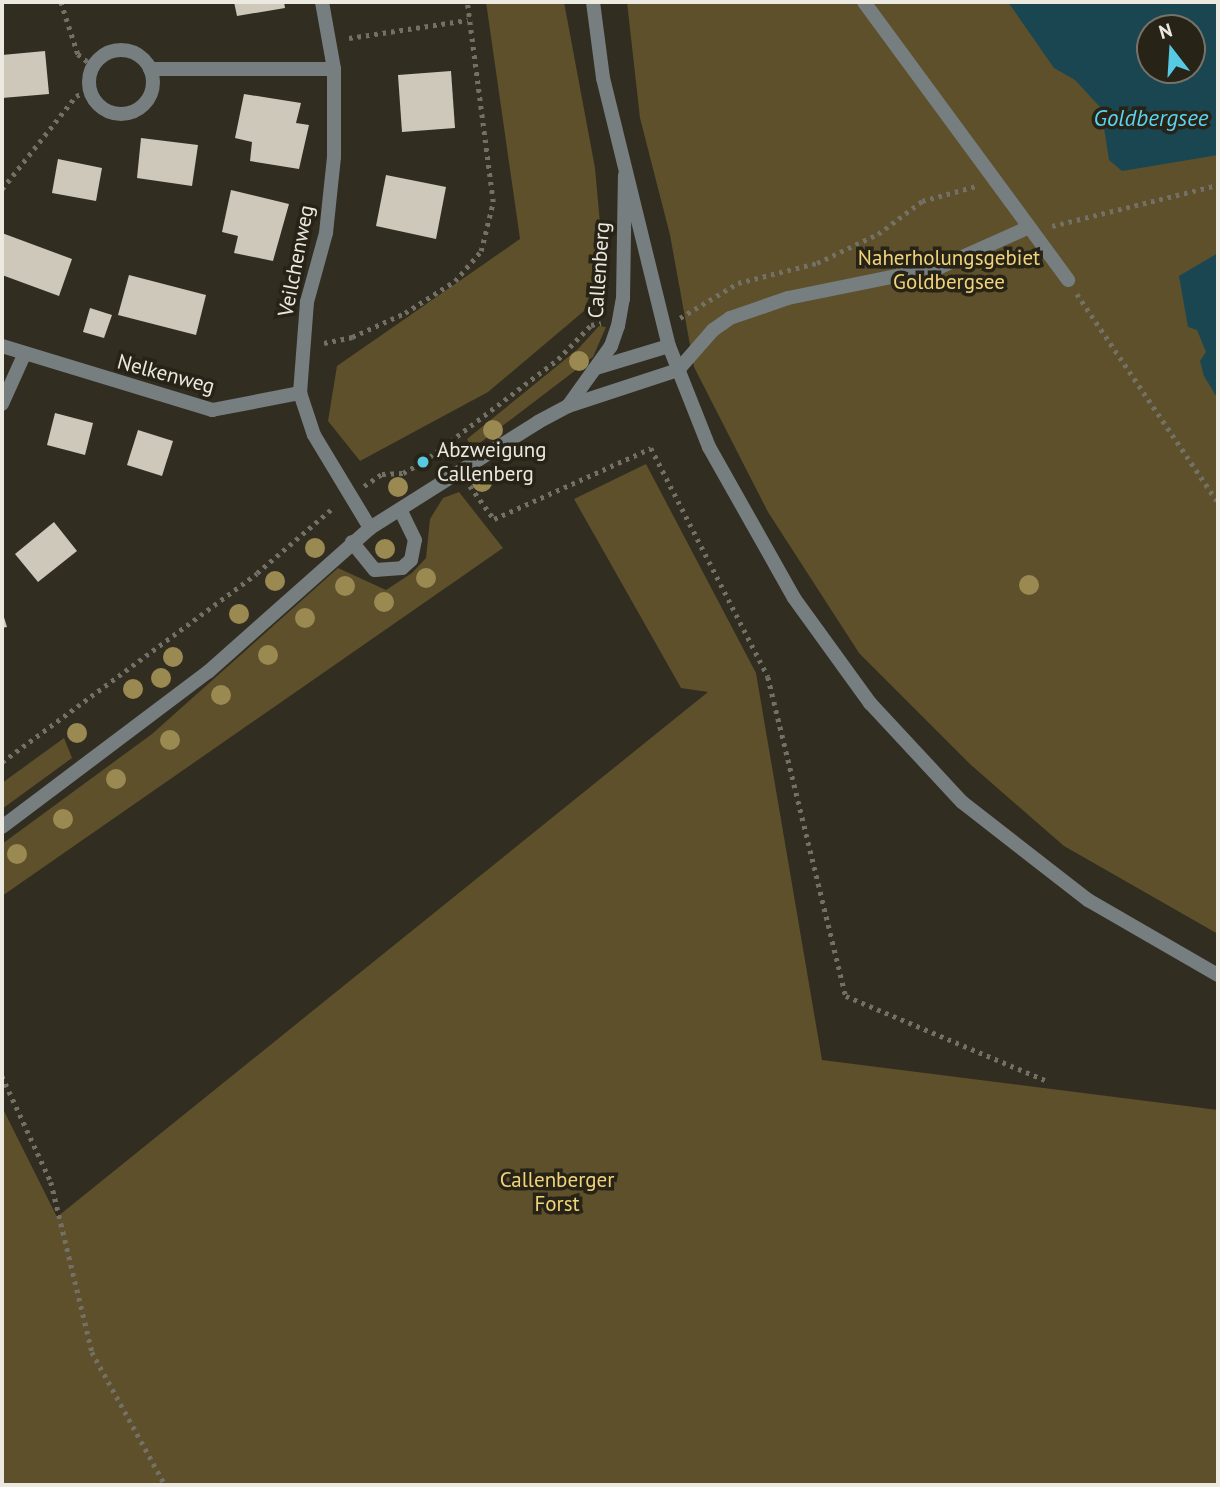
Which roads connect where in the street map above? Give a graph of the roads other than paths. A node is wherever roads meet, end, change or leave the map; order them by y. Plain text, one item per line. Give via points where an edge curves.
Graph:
1 (322, 2) edge
2 (593, 2) edge
3 (864, 2) edge
4 (150, 69) junction
5 (334, 69) junction
6 (625, 173) junction
7 (1027, 228) junction
8 (1068, 280) road end
9 (2, 346) edge
10 (669, 346) junction
11 (24, 355) junction
12 (596, 369) junction
13 (678, 370) junction
14 (299, 393) junction
15 (2, 404) edge
16 (568, 406) junction
17 (400, 509) junction
18 (370, 528) junction
19 (352, 542) junction
20 (2, 827) edge
21 (1218, 975) edge

1 - 5 street, Veilchenweg
2 - 6 street via 603,78
3 - 7 street
4 - 4 street via 137,55 113,51 93,66 90,90 105,110 129,113 149,98 153,86
4 - 5 street
5 - 14 street, Veilchenweg via 334,157 326,233 307,302
6 - 10 street
6 - 12 street, Callenberg via 623,299 618,326
7 - 8 street
7 - 13 street via 940,267 788,298 730,318 713,330
9 - 11 street, Nelkenweg
10 - 12 street
10 - 13 street
11 - 14 street, Nelkenweg via 212,410
11 - 15 street
12 - 16 street, Callenberg
13 - 16 street
13 - 21 street via 709,447 788,589 913,754 1016,849 1088,900
14 - 18 street, Veilchenweg via 314,435
16 - 17 street
17 - 18 street
17 - 19 street via 415,540 411,560 401,568 375,570
18 - 19 street
19 - 20 street via 208,672

